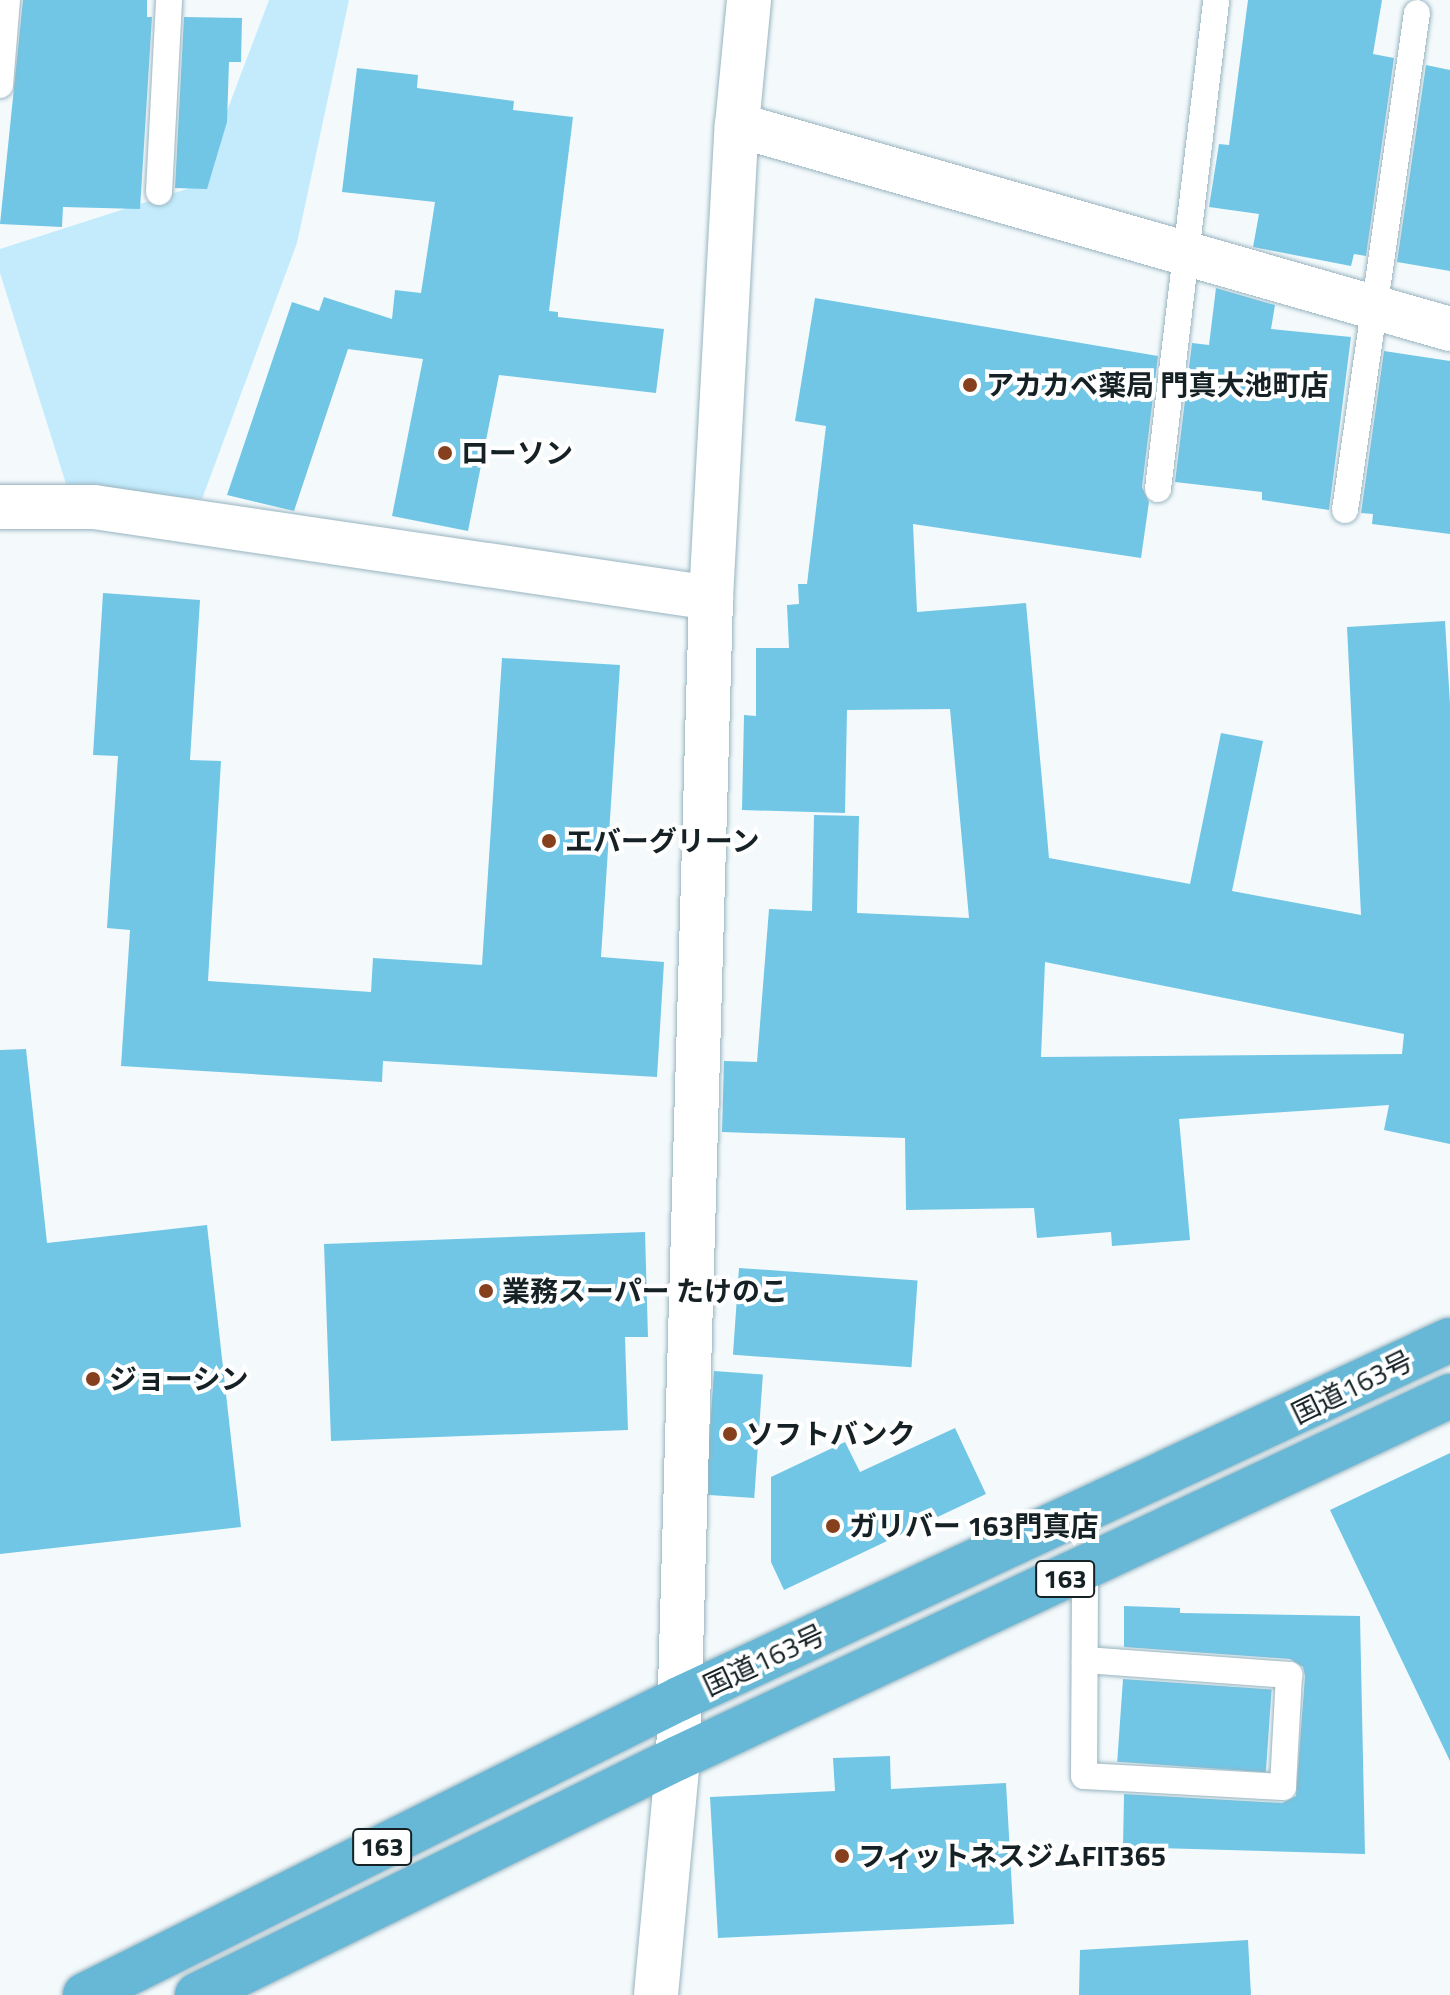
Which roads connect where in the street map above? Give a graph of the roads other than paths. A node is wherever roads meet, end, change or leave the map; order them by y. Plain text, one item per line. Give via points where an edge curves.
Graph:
1 (7, 0) edge
2 (169, 0) edge
3 (749, 0) edge
4 (1216, 0) edge
5 (1417, 13) dead end
6 (0, 85) edge
7 (737, 125) junction
8 (159, 192) dead end
9 (1188, 254) junction
10 (1370, 307) junction
11 (1450, 329) edge
12 (1158, 489) dead end
13 (0, 507) edge
14 (1345, 510) dead end
15 (711, 598) junction
16 (1450, 1340) edge
17 (1450, 1396) edge
18 (1085, 1570) junction
19 (1085, 1660) junction
20 (679, 1699) junction
21 (678, 1758) junction
22 (85, 1995) edge
23 (197, 1995) edge
24 (656, 1995) edge

1 - 6 lane
2 - 8 lane
3 - 7 street
4 - 9 lane
5 - 10 lane
7 - 9 street
7 - 15 street
9 - 10 street
9 - 12 lane
10 - 11 street
10 - 14 lane
13 - 15 street via 94,507
15 - 20 street
16 - 20 highway, 国道163号 / 163
17 - 18 highway, 国道163号 / 163
18 - 19 lane
18 - 21 highway, 国道163号 / 163
19 - 19 lane via 1084,1776 1283,1787 1289,1675
20 - 21 street
20 - 22 highway, 国道163号 / 163
21 - 23 highway, 国道163号 / 163
21 - 24 street

